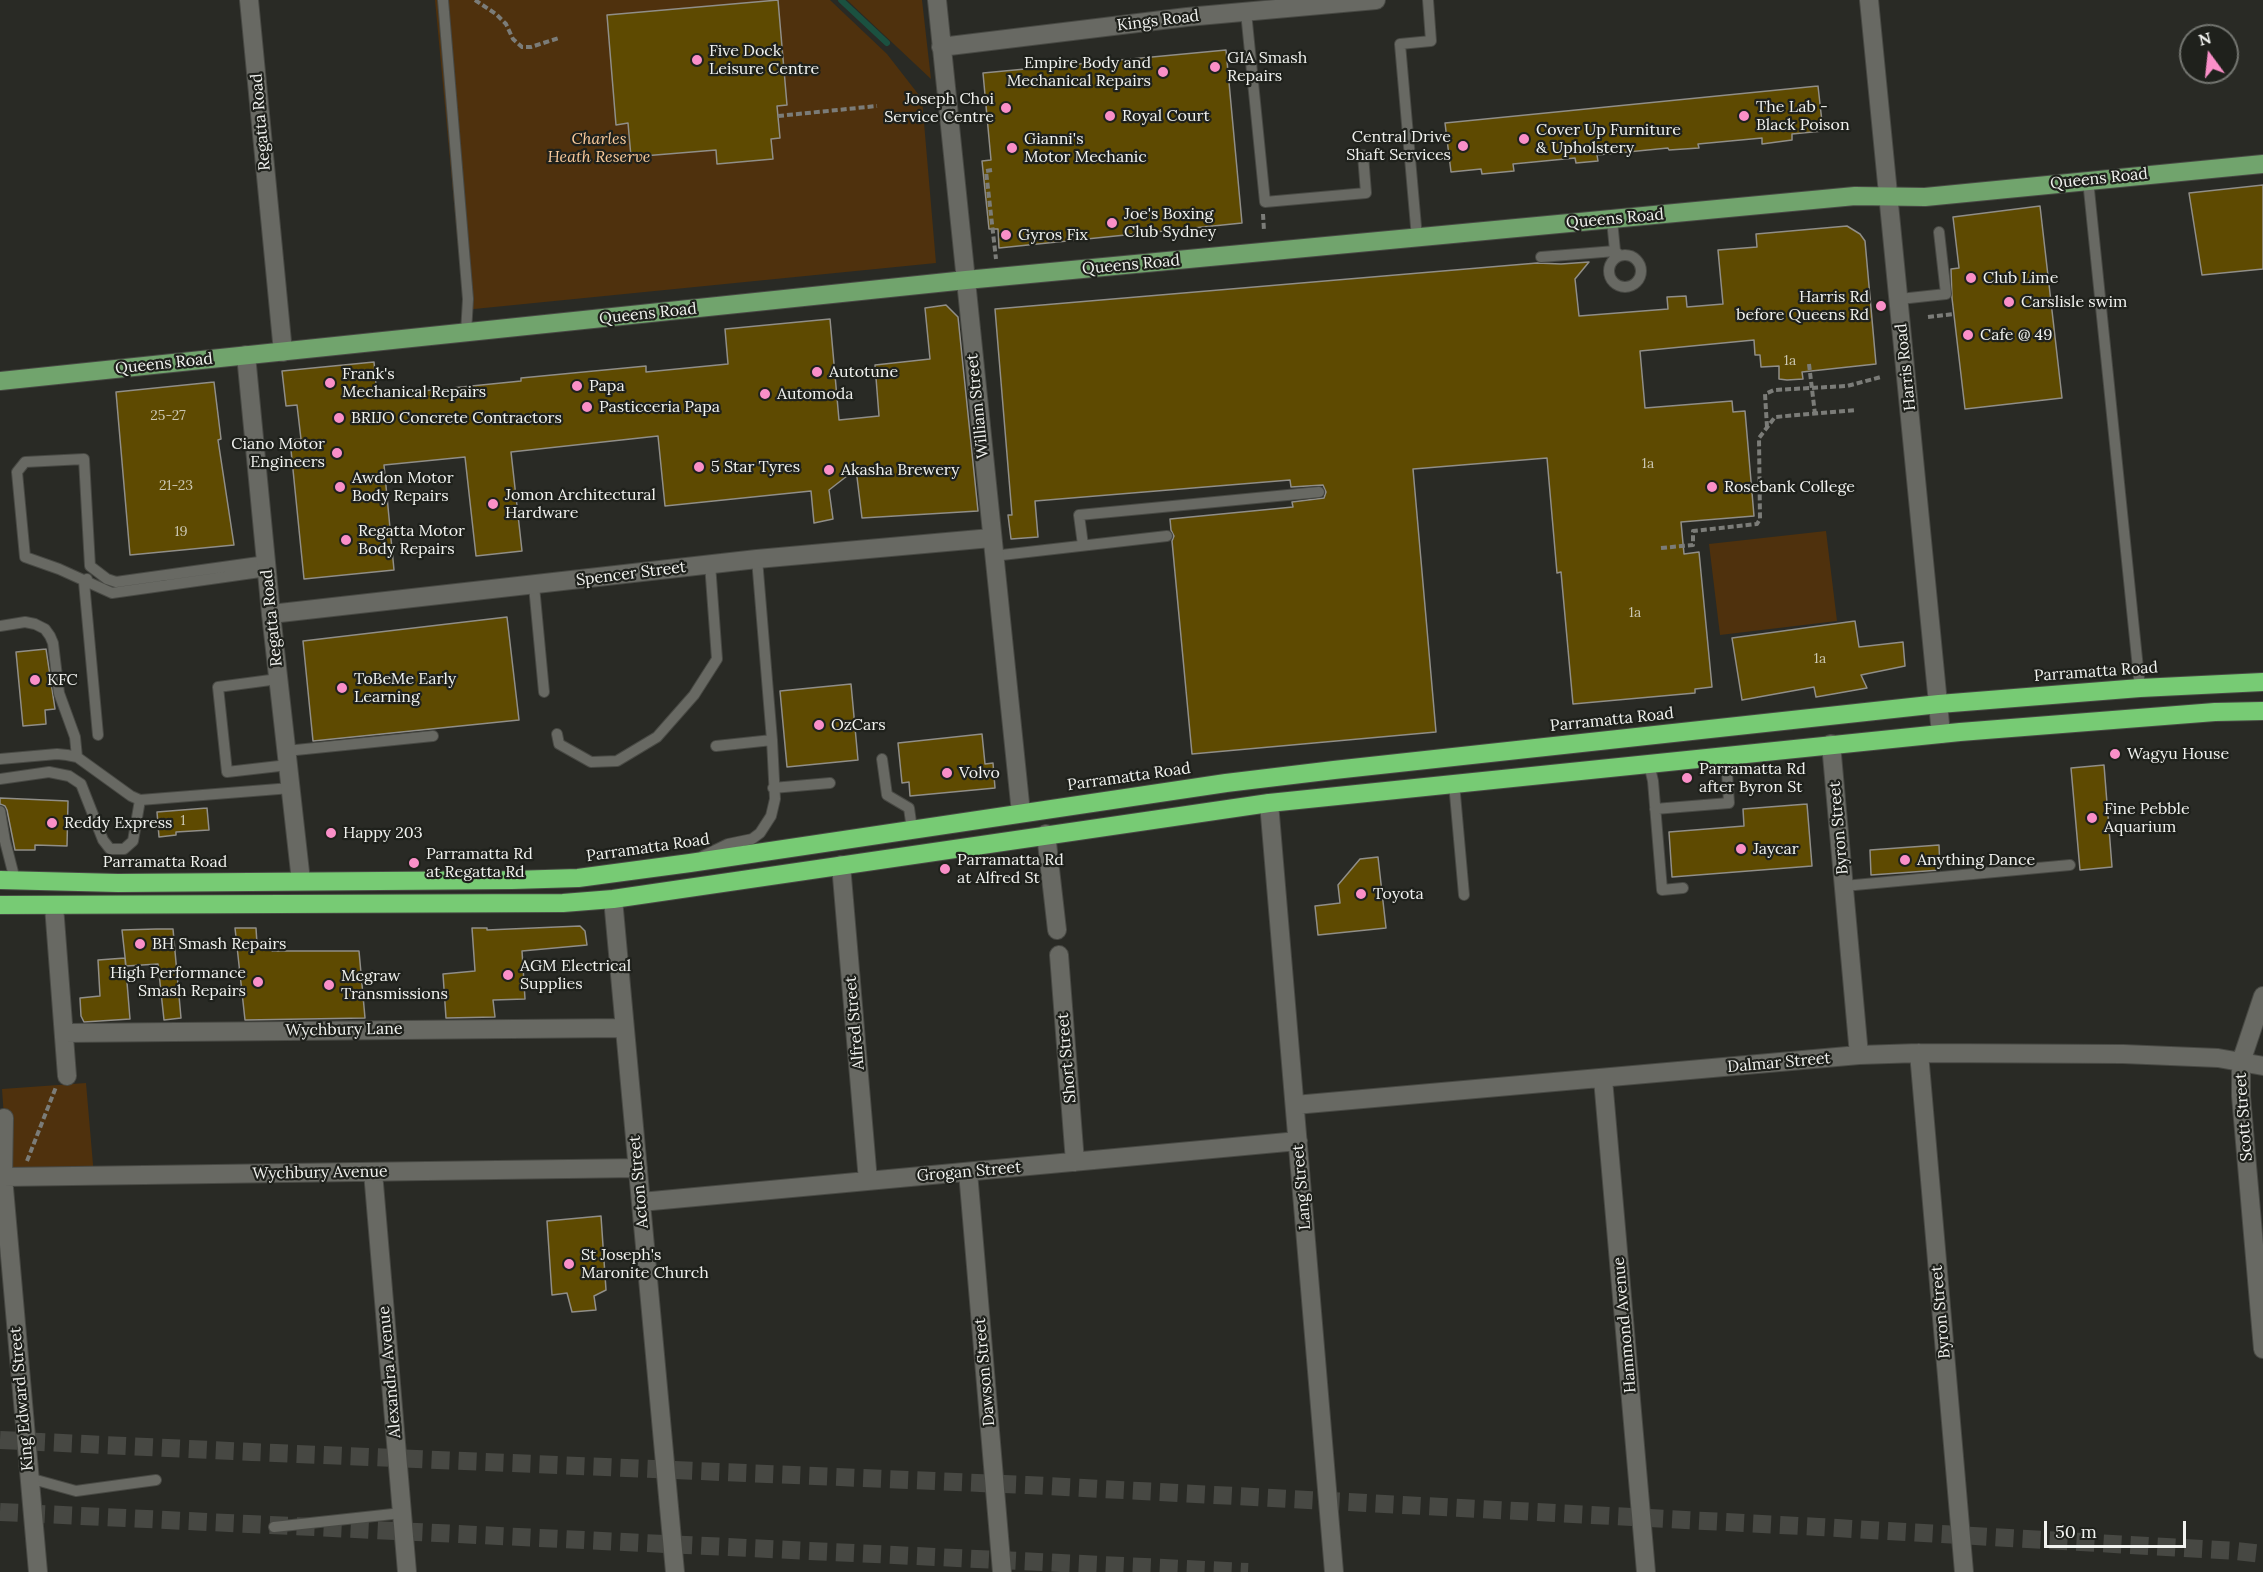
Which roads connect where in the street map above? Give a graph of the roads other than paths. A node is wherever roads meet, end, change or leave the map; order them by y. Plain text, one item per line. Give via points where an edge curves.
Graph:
1 (249, 0) edge
2 (443, 0) edge
3 (937, 0) edge
4 (1376, 0) edge
5 (1428, 0) edge
6 (1869, 0) edge
7 (1246, 12) junction
8 (941, 47) junction
9 (1363, 155) dead end
10 (2263, 164) edge
11 (2088, 180) junction
12 (1889, 195) junction
13 (1612, 220) junction
14 (1938, 232) dead end
15 (1418, 238) junction
16 (1541, 257) dead end
17 (966, 280) junction
18 (1900, 299) junction
19 (466, 333) junction
20 (283, 352) junction
21 (246, 355) junction
22 (0, 381) edge
23 (1319, 492) dead end
24 (1167, 536) dead end
25 (1083, 545) junction
26 (992, 547) junction
27 (757, 559) junction
28 (710, 564) junction
29 (266, 566) junction
30 (96, 571) junction
31 (84, 582) junction
32 (534, 586) junction
33 (271, 614) junction
34 (0, 626) edge
35 (278, 680) junction
36 (2263, 682) edge
37 (2140, 688) junction
38 (544, 692) dead end
39 (1939, 704) junction
40 (2263, 711) edge
41 (557, 734) dead end
42 (1941, 734) junction
43 (98, 735) dead end
44 (433, 736) dead end
45 (772, 740) junction
46 (1831, 744) junction
47 (716, 746) dead end
48 (77, 757) junction
49 (1726, 757) junction
50 (287, 758) junction
51 (0, 759) edge
52 (882, 759) dead end
53 (1649, 764) junction
54 (0, 779) edge
55 (830, 783) dead end
56 (1454, 783) junction
57 (291, 788) junction
58 (774, 788) junction
59 (140, 800) junction
60 (1269, 803) junction
61 (1655, 809) junction
62 (0, 811) edge
63 (1021, 813) junction
64 (1, 826) edge
65 (912, 829) junction
66 (1046, 834) junction
67 (2, 841) edge
68 (690, 863) junction
69 (841, 865) junction
70 (2070, 865) dead end
71 (7, 880) edge
72 (301, 881) junction
73 (1844, 886) junction
74 (1683, 888) dead end
75 (1464, 895) dead end
76 (613, 899) junction
77 (0, 905) edge
78 (54, 906) junction
79 (1057, 930) dead end
80 (1059, 955) dead end
81 (2263, 996) edge
82 (624, 1028) junction
83 (64, 1033) junction
84 (1919, 1053) junction
85 (1859, 1055) junction
86 (2241, 1062) junction
87 (2263, 1066) edge
88 (67, 1076) road end
89 (1603, 1079) junction
90 (1295, 1105) junction
91 (4, 1118) dead end
92 (1298, 1141) junction
93 (1075, 1162) junction
94 (638, 1168) junction
95 (373, 1172) junction
96 (968, 1172) junction
97 (3, 1177) junction
98 (868, 1181) junction
99 (641, 1202) junction
100 (2263, 1349) edge
101 (29, 1478) junction
102 (156, 1480) dead end
103 (402, 1513) junction
104 (274, 1527) dead end
105 (38, 1572) edge
106 (407, 1572) edge
107 (675, 1572) edge
108 (1002, 1572) edge
109 (1334, 1572) edge
110 (1646, 1572) edge
111 (1964, 1572) edge

1 - 20 street, Regatta Road
2 - 19 lane via 468,299
3 - 8 street, William Street
4 - 7 street, Kings Road
5 - 15 lane via 1431,41 1400,44
6 - 12 street, Harris Road
7 - 8 street, Kings Road
7 - 9 lane via 1265,202 1366,193
8 - 17 street, William Street
10 - 11 main road, Queens Road
11 - 12 main road, Queens Road via 1924,197
11 - 37 lane
12 - 13 main road, Queens Road
12 - 18 street, Harris Road
13 - 15 main road, Queens Road
13 - 16 lane via 1617,253
14 - 18 lane via 1946,294
15 - 17 main road, Queens Road
17 - 19 main road, Queens Road
17 - 26 street, William Street
18 - 39 street, Harris Road
19 - 20 main road, Queens Road
20 - 21 main road, Queens Road
21 - 22 main road, Queens Road
21 - 29 street, Regatta Road
23 - 25 lane via 1079,515
24 - 25 lane
25 - 26 lane
26 - 27 street, Spencer Street
26 - 63 street, William Street
27 - 28 street, Spencer Street
27 - 45 lane
28 - 32 street, Spencer Street
28 - 41 lane via 717,659 694,694 657,737 617,760 591,762 560,744
29 - 30 lane via 116,582
29 - 31 lane via 112,593
29 - 33 street, Regatta Road
30 - 31 lane
30 - 31 lane via 90,566 84,459 25,462 17,472 25,557
31 - 43 lane
32 - 33 street, Spencer Street
32 - 38 lane
33 - 35 street, Regatta Road
34 - 48 lane via 25,622 45,629 50,636 59,693 75,737
35 - 50 street, Regatta Road
35 - 50 lane via 218,687 227,772
36 - 37 highway, Parramatta Road
37 - 39 highway, Parramatta Road
39 - 42 street, Harris Road
39 - 63 highway, Parramatta Road via 1291,775
40 - 42 highway
42 - 46 highway
44 - 50 lane
45 - 47 lane
45 - 58 lane
46 - 49 highway
46 - 73 street, Byron Street
48 - 51 lane via 57,754
48 - 59 lane
49 - 53 highway
49 - 61 lane via 1729,803
50 - 57 street, Regatta Road
52 - 65 lane via 887,795 909,808
53 - 56 highway
53 - 61 lane
54 - 59 lane via 48,772 69,776 81,784 110,849 124,849 134,841
55 - 58 lane
56 - 60 highway
56 - 75 lane
57 - 59 lane
57 - 72 street, Regatta Road
58 - 68 lane via 771,816 760,833
60 - 66 highway
60 - 90 street, Lang Street
61 - 74 lane via 1662,890
62 - 64 lane
63 - 65 highway, Parramatta Road
64 - 67 lane
65 - 68 highway, Parramatta Road
66 - 69 highway
66 - 79 street
67 - 71 lane
68 - 72 highway, Parramatta Road via 578,878
69 - 76 highway
69 - 98 street, Alfred Street
70 - 73 lane
71 - 72 highway, Parramatta Road
73 - 85 street, Byron Street
76 - 78 highway
76 - 82 street, Acton Street
77 - 78 highway
78 - 83 street
80 - 93 street, Short Street
81 - 86 street, Scott Street
82 - 83 street, Wychbury Lane
82 - 94 street, Acton Street
83 - 88 street
84 - 85 street, Dalmar Street
84 - 86 street, Dalmar Street via 2123,1054
84 - 111 street, Byron Street
85 - 89 street, Dalmar Street
86 - 87 street, Dalmar Street
86 - 100 street, Scott Street
89 - 90 street, Dalmar Street
89 - 110 street, Hammond Avenue
90 - 92 street, Lang Street
91 - 97 street, King Edward Street
92 - 93 street, Grogan Street
92 - 109 street, Lang Street
93 - 96 street, Grogan Street
94 - 95 street, Wychbury Avenue
94 - 99 street, Acton Street
95 - 97 street, Wychbury Avenue
95 - 103 street, Alexandra Avenue
96 - 98 street, Grogan Street
96 - 108 street, Dawson Street
97 - 101 street, King Edward Street
98 - 99 street, Grogan Street
99 - 107 street, Acton Street
101 - 102 lane via 76,1491
101 - 105 street, King Edward Street
103 - 104 lane
103 - 106 street, Alexandra Avenue

